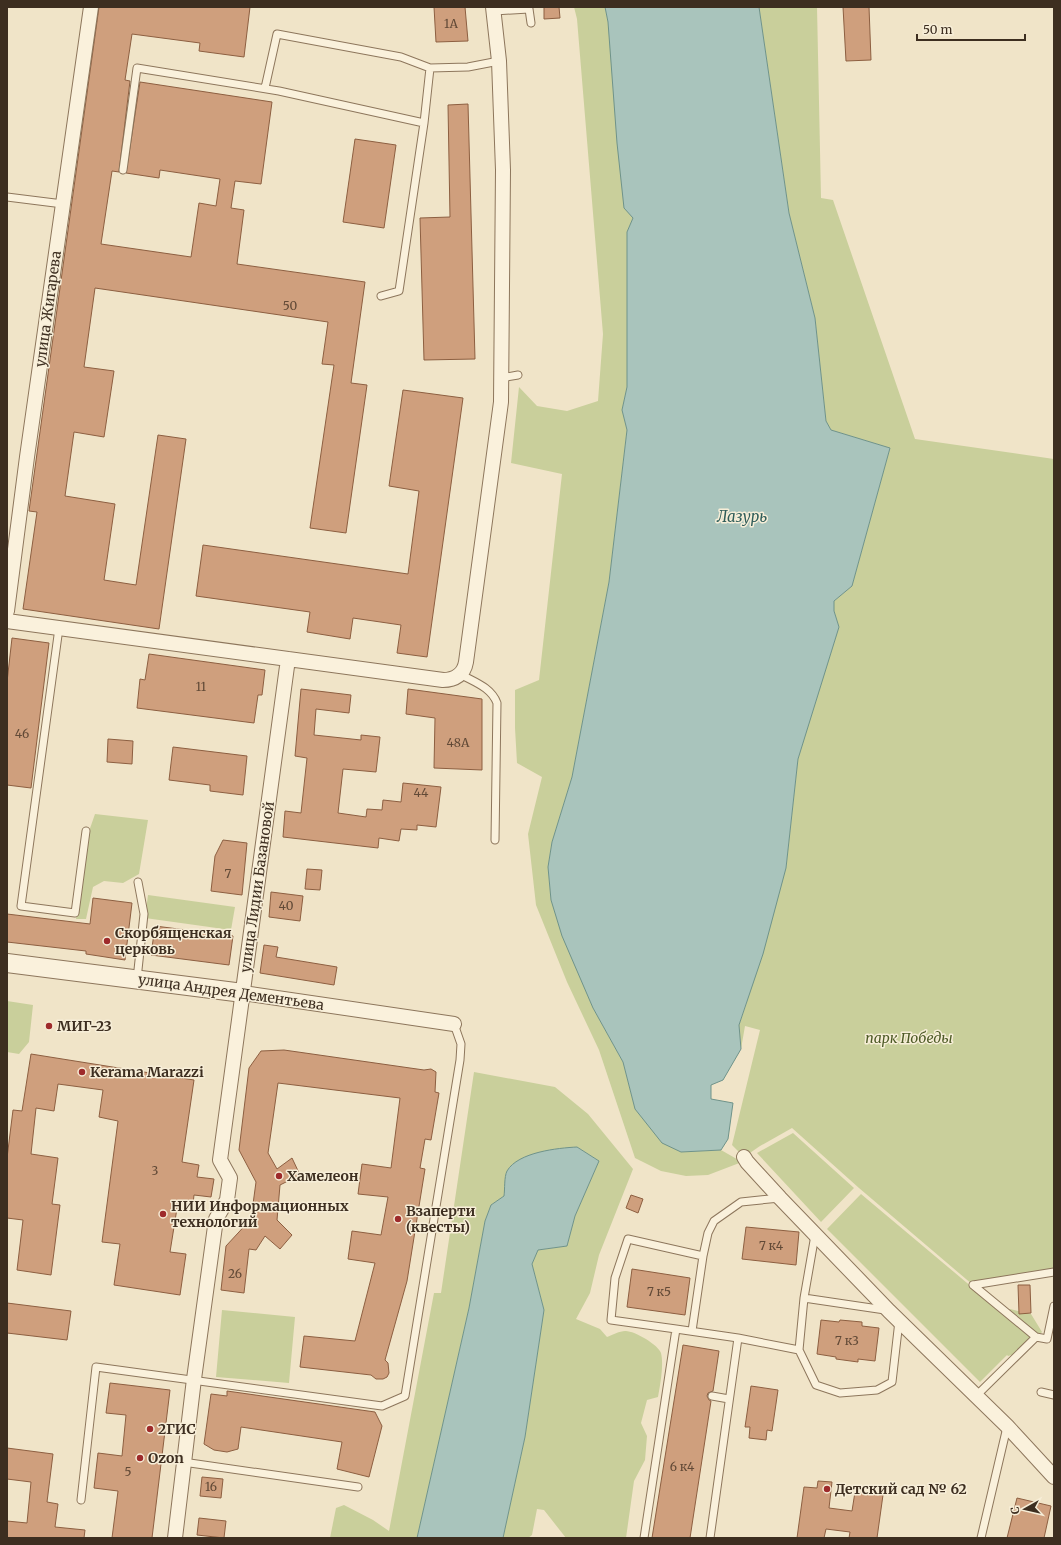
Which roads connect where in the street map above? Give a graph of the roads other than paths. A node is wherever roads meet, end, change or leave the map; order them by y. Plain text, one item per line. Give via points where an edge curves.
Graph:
1 (91, 7) edge
2 (494, 9) edge
3 (531, 23) dead end
4 (499, 61) junction
5 (430, 68) junction
6 (265, 88) junction
7 (424, 123) junction
8 (123, 170) dead end
9 (7, 197) edge
10 (62, 204) junction
11 (381, 296) dead end
12 (518, 375) dead end
13 (501, 378) junction
14 (9, 583) edge
15 (7, 611) edge
16 (7, 621) edge
17 (59, 628) junction
18 (288, 659) junction
19 (460, 674) junction
20 (86, 830) dead end
21 (495, 840) dead end
22 (138, 882) dead end
23 (7, 963) edge
24 (137, 980) junction
25 (243, 993) junction
26 (454, 1024) joint
27 (744, 1157) dead end
28 (780, 1198) junction
29 (816, 1235) junction
30 (703, 1256) junction
31 (1054, 1272) edge
32 (804, 1298) junction
33 (1054, 1306) edge
34 (894, 1315) junction
35 (676, 1330) junction
36 (692, 1331) junction
37 (1036, 1337) junction
38 (738, 1338) junction
39 (1050, 1340) edge
40 (799, 1350) junction
41 (194, 1379) junction
42 (667, 1389) junction
43 (675, 1391) dead end
44 (1041, 1392) dead end
45 (1054, 1395) edge
46 (712, 1396) dead end
47 (976, 1396) junction
48 (729, 1399) junction
49 (1007, 1426) junction
50 (183, 1462) junction
51 (1054, 1477) edge
52 (358, 1487) dead end
53 (81, 1500) dead end
54 (175, 1538) edge
55 (644, 1538) edge
56 (710, 1538) edge
57 (981, 1538) edge

1 - 10 street, улица Жигарева
2 - 3 lane via 529,9
2 - 4 street
4 - 5 lane via 468,67
4 - 13 street via 503,170
5 - 6 lane via 401,57 277,34
5 - 7 lane
6 - 7 lane
6 - 8 lane via 137,68
7 - 11 lane via 399,291
9 - 10 lane
10 - 14 street, улица Жигарева
12 - 13 lane
13 - 19 street via 467,654 465,666
14 - 15 street, улица Жигарева
16 - 17 street
17 - 18 street
17 - 20 lane via 21,906 74,913
18 - 19 street via 443,680 451,680
18 - 25 street, улица Лидии Базановой
19 - 21 lane via 488,690 494,695 497,703
22 - 24 lane via 144,914
23 - 24 street, улица Андрея Дементьева
24 - 25 street, улица Андрея Дементьева
25 - 26 street, улица Андрея Дементьева
25 - 41 street, улица Лидии Базановой via 220,1160 230,1178 227,1200 216,1219
26 - 41 lane via 461,1044 460,1060 404,1396 382,1406
27 - 28 street
28 - 29 street
28 - 30 lane via 741,1202 714,1221 708,1233
29 - 32 lane
29 - 34 street
30 - 35 lane via 628,1238 615,1278 611,1320
30 - 36 lane
31 - 37 lane via 973,1284
32 - 34 lane
32 - 40 lane
33 - 39 lane
34 - 40 lane via 892,1382 877,1390 840,1393 816,1385
34 - 47 street
35 - 36 lane
35 - 42 lane
36 - 38 lane
37 - 39 lane
37 - 47 lane
38 - 40 lane
38 - 48 lane
41 - 50 street, улица Лидии Базановой
41 - 53 lane via 96,1367
42 - 43 lane
42 - 55 lane
44 - 45 lane
46 - 48 lane
47 - 49 street
48 - 56 lane
49 - 51 street
49 - 57 lane
50 - 52 lane
50 - 54 street, улица Лидии Базановой

